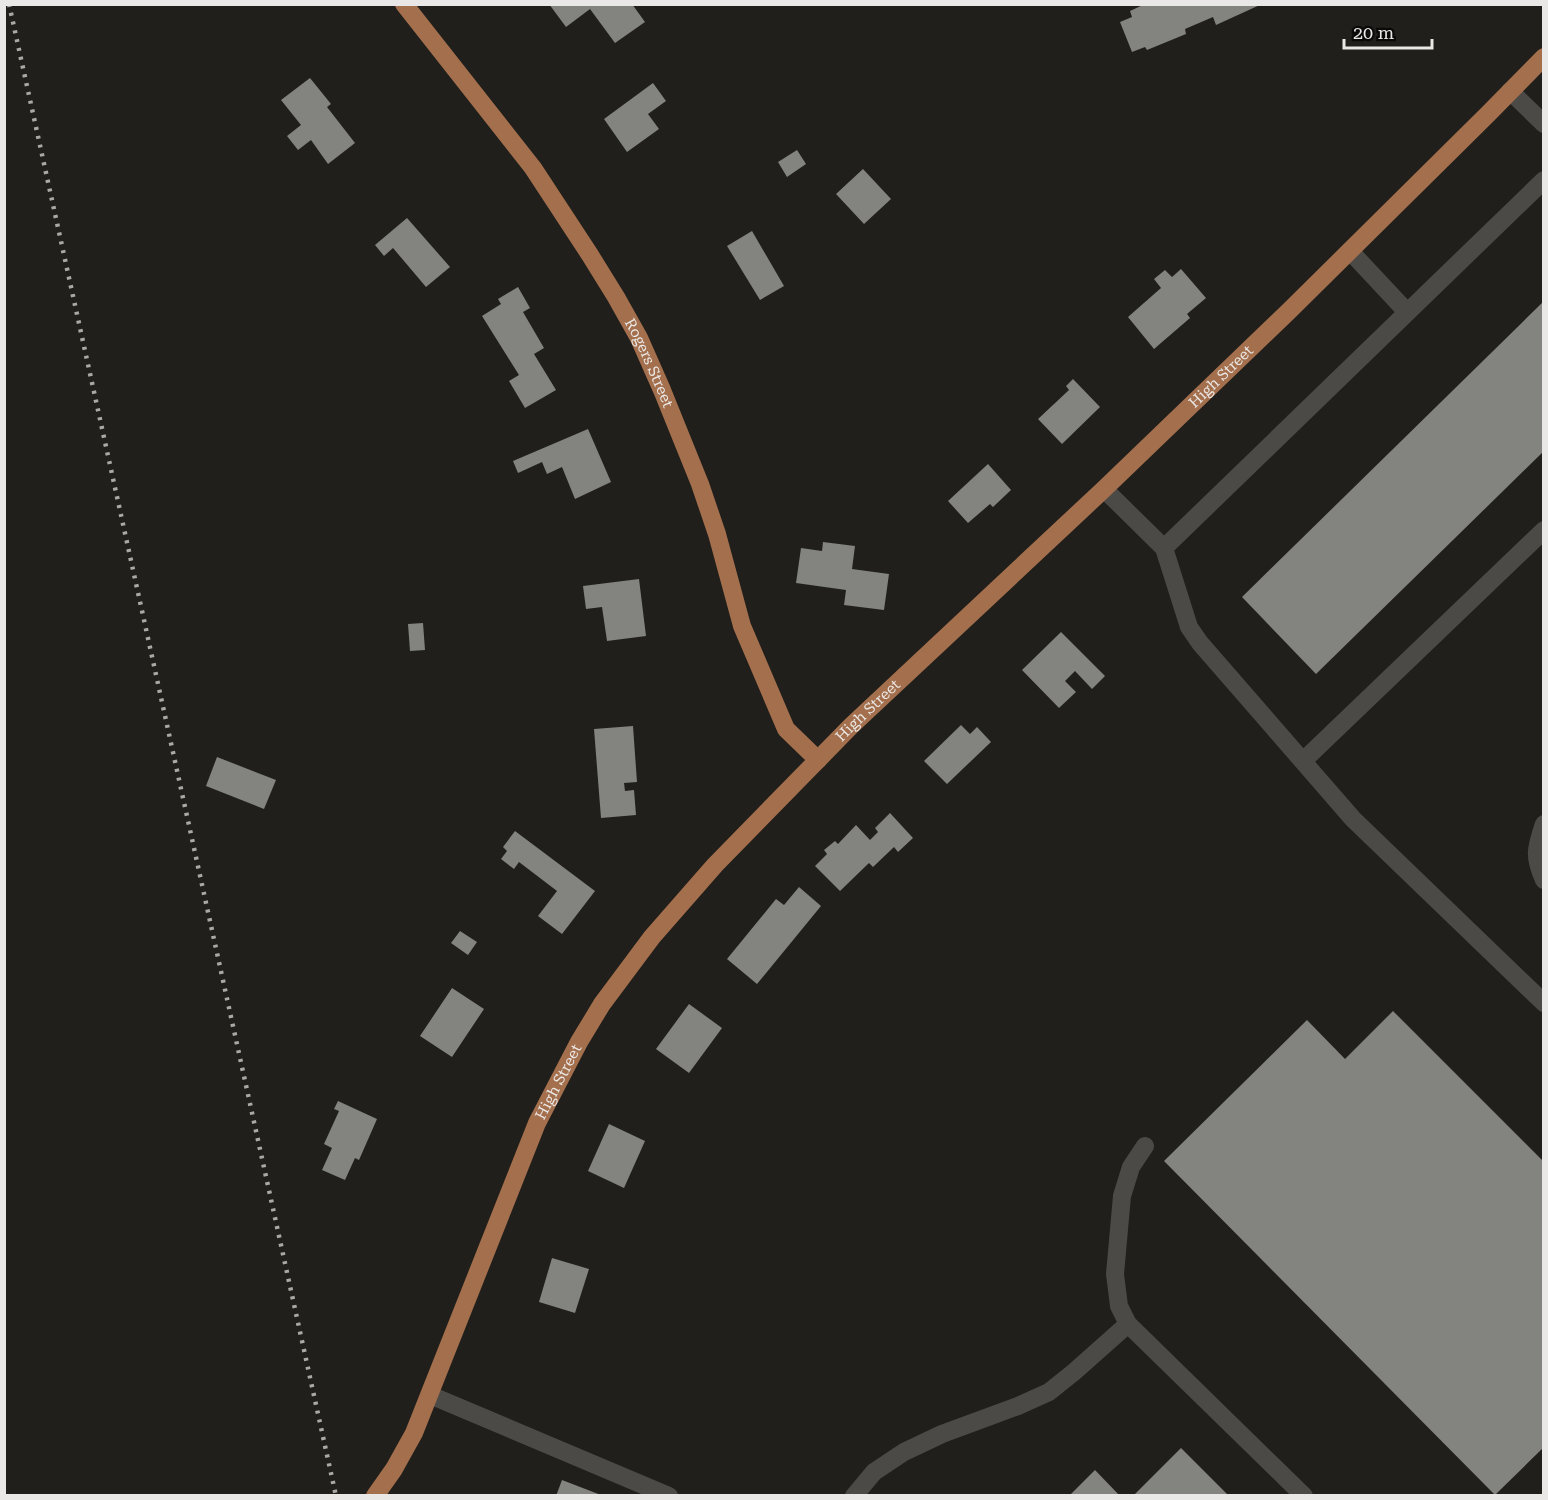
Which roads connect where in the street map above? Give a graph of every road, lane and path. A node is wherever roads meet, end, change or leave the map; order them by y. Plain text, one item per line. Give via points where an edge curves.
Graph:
1 (404, 4) edge
2 (1544, 57) edge
3 (1510, 91) junction
4 (1544, 124) edge
5 (1544, 180) edge
6 (1350, 251) junction
7 (1407, 312) junction
8 (1104, 489) junction
9 (1544, 531) edge
10 (1164, 548) junction
11 (818, 759) junction
12 (1303, 761) junction
13 (1544, 824) edge
14 (1544, 880) edge
15 (1544, 1003) edge
16 (1144, 1146) dead end
17 (1128, 1324) junction
18 (430, 1395) junction
19 (375, 1496) edge
20 (669, 1496) edge
21 (854, 1496) edge
22 (1304, 1496) edge

1 - 11 main road, Rogers Street via 533,168 639,338 700,484 742,626 758,665 786,729
2 - 3 main road, High Street
3 - 4 lane
3 - 6 main road, High Street
5 - 7 lane
6 - 7 lane
6 - 8 main road, High Street
7 - 10 lane
8 - 10 lane
8 - 11 main road, High Street
9 - 12 lane
10 - 12 lane via 1189,627
11 - 18 main road, High Street via 683,901 602,1004 537,1123
12 - 15 lane via 1353,819
13 - 14 lane via 1536,852
16 - 17 lane via 1131,1167 1122,1196 1114,1274 1119,1306
17 - 21 lane via 1049,1392 904,1452 874,1472
17 - 22 lane
18 - 19 main road, High Street via 414,1433
18 - 20 lane

